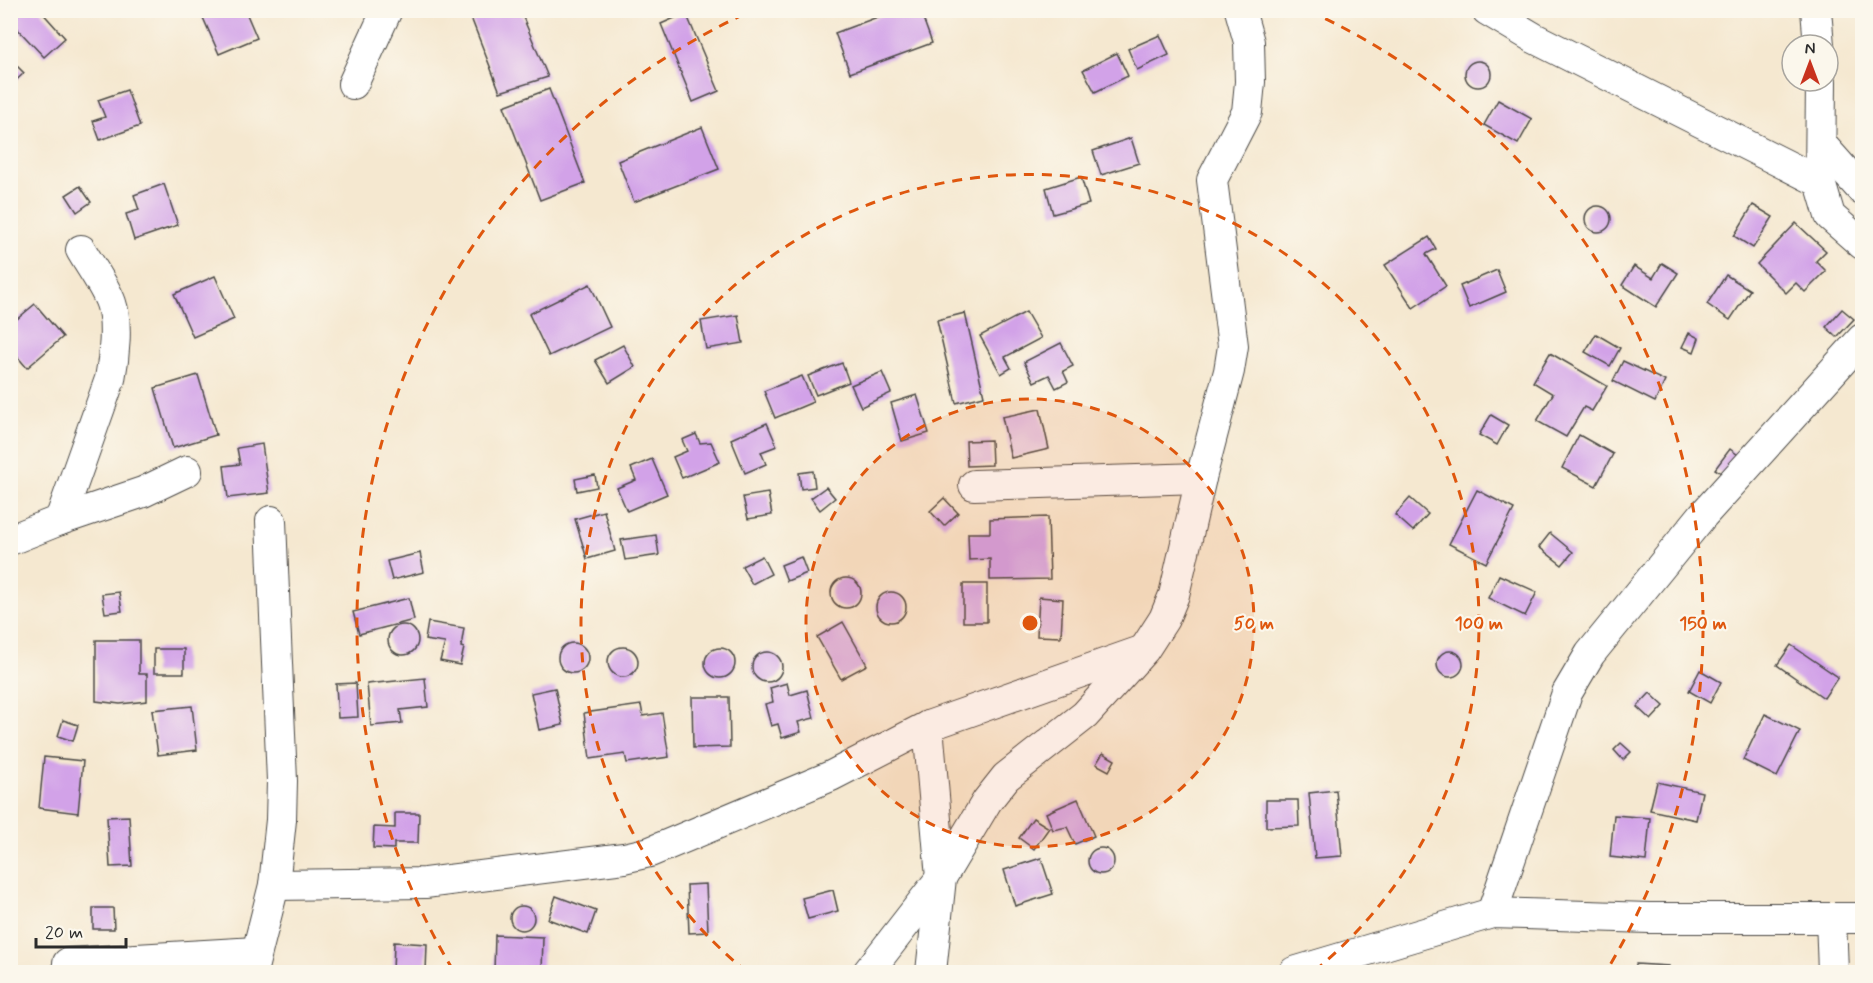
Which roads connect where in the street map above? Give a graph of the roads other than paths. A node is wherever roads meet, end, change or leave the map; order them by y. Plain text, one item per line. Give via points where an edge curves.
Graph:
1 (387, 10) edge
2 (1240, 10) edge
3 (1487, 10) edge
4 (1816, 10) edge
5 (1818, 33) edge
6 (353, 84) dead end
7 (1821, 93) edge
8 (1821, 144) junction
9 (1820, 182) junction
10 (1863, 190) edge
11 (1863, 244) edge
12 (81, 249) dead end
13 (1863, 339) edge
14 (187, 471) dead end
15 (1201, 478) junction
16 (974, 485) dead end
17 (60, 520) junction
18 (271, 521) dead end
19 (10, 540) edge
20 (1144, 650) junction
21 (928, 726) junction
22 (941, 878) junction
23 (274, 885) junction
24 (1491, 914) junction
25 (1832, 918) junction
26 (1863, 918) edge
27 (254, 962) edge
28 (68, 963) dead end
29 (868, 972) edge
30 (930, 972) edge
31 (1294, 972) edge
32 (1833, 972) edge

1 - 6 street
2 - 15 street via 1249,42 1247,112 1212,180 1233,346
3 - 9 street via 1534,38
4 - 5 street
7 - 8 street
8 - 9 street
8 - 10 street
9 - 11 street via 1830,216
12 - 17 street via 111,303 114,363
13 - 24 street via 1703,515 1590,654 1567,693
14 - 17 street via 143,492
15 - 16 street
15 - 20 street via 1174,595
17 - 19 street
18 - 23 street via 282,781
20 - 21 street
20 - 22 street via 1085,715 1006,777
21 - 22 street
21 - 23 street via 831,776 651,852 425,883
22 - 29 street
22 - 30 street
23 - 27 street
24 - 25 street
24 - 31 street
25 - 26 street
25 - 32 street
27 - 28 street

